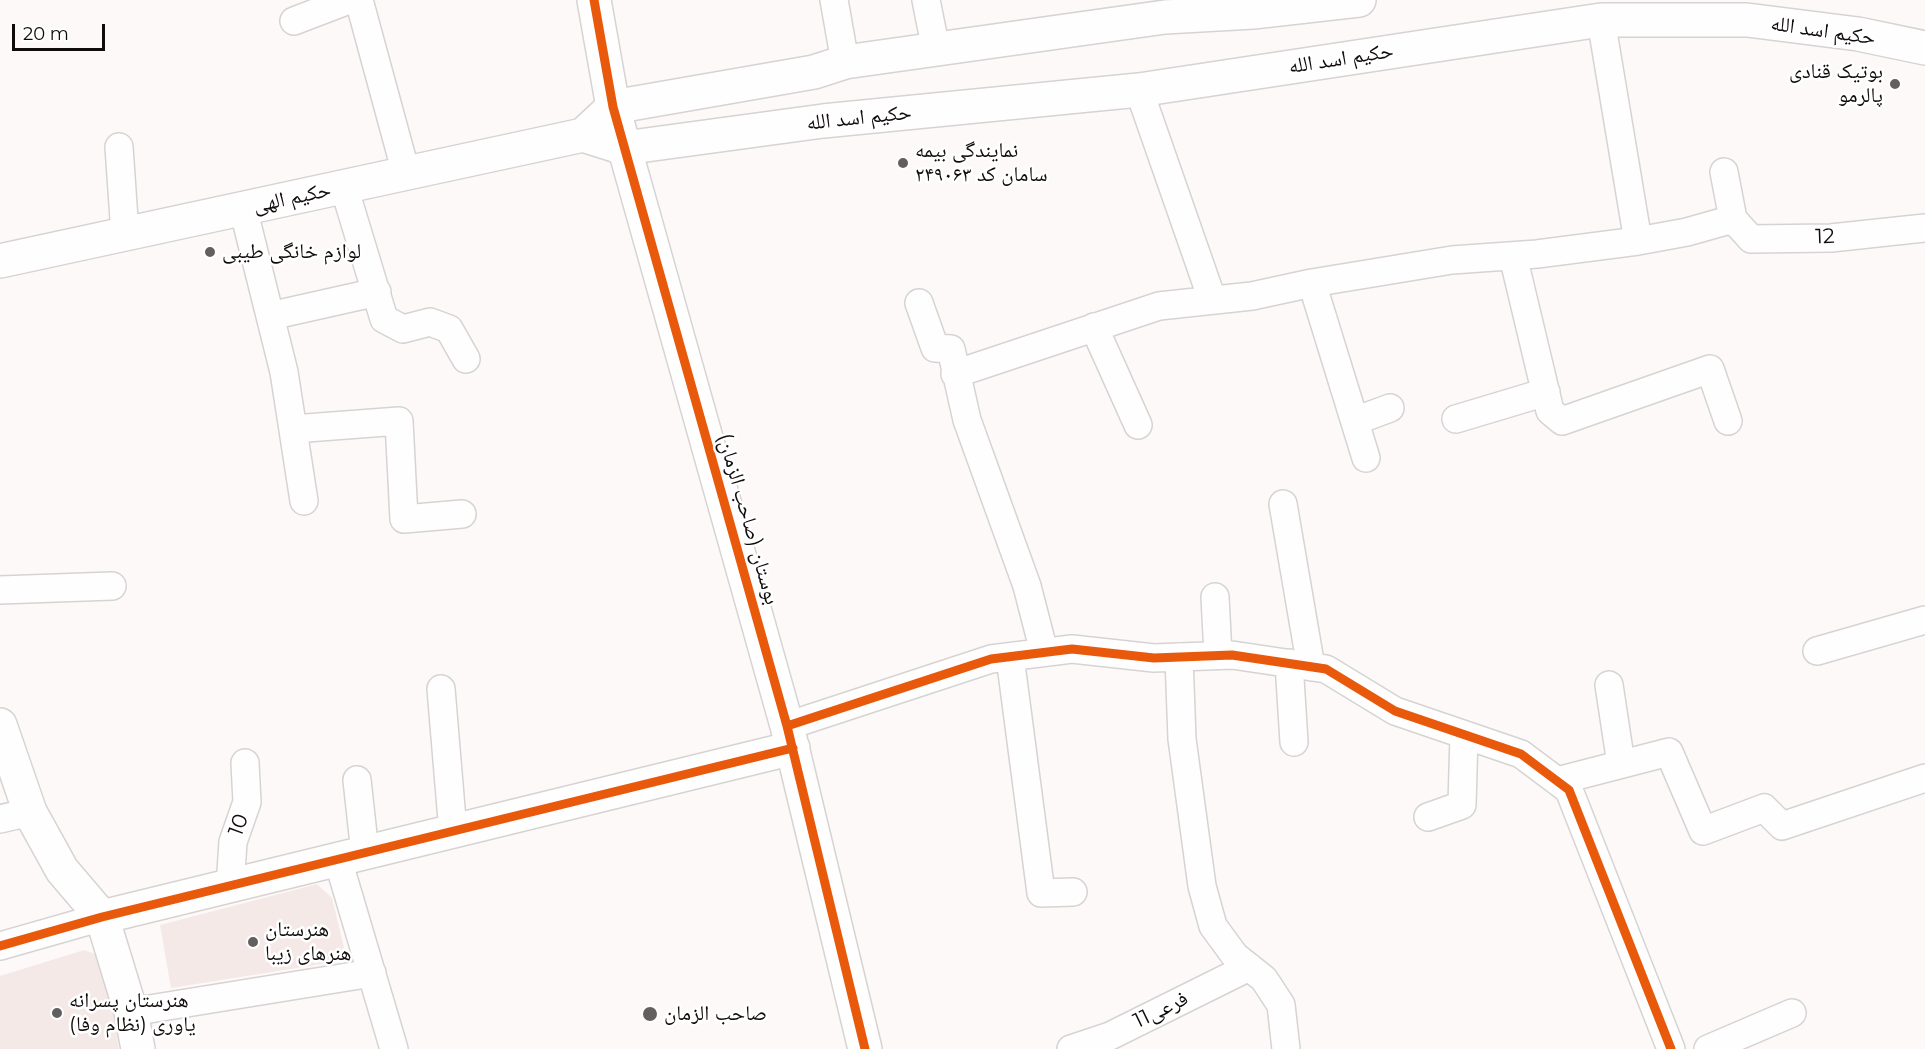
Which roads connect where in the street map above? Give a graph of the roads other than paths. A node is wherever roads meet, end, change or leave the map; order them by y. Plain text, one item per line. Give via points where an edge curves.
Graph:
1 (349, 0) edge
2 (358, 0) edge
3 (594, 0) edge
4 (834, 0) edge
5 (926, 0) edge
6 (1359, 0) edge
7 (1251, 6) edge
8 (1169, 9) edge
9 (1601, 20) junction
10 (294, 21) dead end
11 (1925, 48) edge
12 (936, 50) junction
13 (845, 62) junction
14 (814, 72) junction
15 (1139, 90) junction
16 (613, 107) junction
17 (823, 120) junction
18 (583, 135) junction
19 (119, 147) dead end
20 (624, 148) junction
21 (1724, 172) dead end
22 (406, 173) junction
23 (344, 187) junction
24 (243, 208) junction
25 (1733, 219) junction
26 (1925, 228) edge
27 (125, 234) junction
28 (1638, 241) junction
29 (1513, 256) junction
30 (0, 261) edge
31 (1312, 283) junction
32 (377, 292) junction
33 (1212, 299) junction
34 (919, 303) dead end
35 (270, 316) junction
36 (1094, 327) junction
37 (466, 359) dead end
38 (955, 374) junction
39 (1546, 392) junction
40 (1390, 408) dead end
41 (1456, 419) dead end
42 (1355, 421) junction
43 (1728, 421) dead end
44 (1138, 425) dead end
45 (293, 429) junction
46 (1366, 458) dead end
47 (304, 501) dead end
48 (1283, 504) dead end
49 (462, 514) dead end
50 (111, 586) dead end
51 (0, 590) edge
52 (1215, 597) dead end
53 (1925, 620) edge
54 (1817, 651) dead end
55 (1044, 652) junction
56 (1218, 655) junction
57 (1010, 657) junction
58 (1179, 657) junction
59 (1300, 665) junction
60 (1609, 685) dead end
61 (441, 689) dead end
62 (0, 725) edge
63 (1464, 735) junction
64 (790, 737) junction
65 (1294, 742) dead end
66 (245, 763) dead end
67 (1621, 764) junction
68 (1925, 778) edge
69 (357, 780) dead end
70 (1557, 781) junction
71 (15, 815) edge
72 (1428, 817) dead end
73 (453, 832) junction
74 (352, 857) junction
75 (230, 887) junction
76 (1073, 892) dead end
77 (102, 917) junction
78 (0, 946) edge
79 (1249, 967) junction
80 (372, 973) junction
81 (131, 1012) junction
82 (1792, 1013) dead end
83 (138, 1049) edge
84 (393, 1049) edge
85 (865, 1049) edge
86 (1071, 1049) edge
87 (1286, 1049) edge
88 (1671, 1049) edge
89 (1708, 1049) edge

1 - 10 street
2 - 22 street
3 - 16 main road, بوستان (صاحب الزمان)
4 - 13 street
5 - 12 street
6 - 7 main road
7 - 8 main road
8 - 12 main road
9 - 11 main road, حکیم اسد الله via 1747,20 1858,34
9 - 15 main road, حکیم اسد الله
9 - 28 street
12 - 13 main road
13 - 14 main road
14 - 16 main road
14 - 17 main road
15 - 17 main road, حکیم اسد الله
15 - 33 street
16 - 18 main road
16 - 20 main road, بوستان (صاحب الزمان)
17 - 20 main road, حکیم اسد الله
18 - 20 main road, حکیم اسد الله
18 - 22 main road, حکیم الهی
19 - 27 street
20 - 64 main road, بوستان (صاحب الزمان)
21 - 25 street
22 - 23 main road, حکیم الهی
23 - 24 main road, حکیم الهی
23 - 32 street
24 - 27 main road, حکیم الهی
24 - 35 street
25 - 26 street, 12 via 1751,239 1831,238
25 - 28 street
27 - 30 main road, حکیم الهی
28 - 29 street
29 - 31 street via 1452,260
29 - 39 street
31 - 33 street via 1252,296
31 - 42 street
32 - 35 street
32 - 37 street via 384,319 403,329 430,322 449,329
33 - 36 street via 1159,306
34 - 38 street via 935,348 951,349
35 - 45 street
36 - 38 street
36 - 44 street
38 - 55 street via 967,420 1027,586
39 - 41 street
39 - 43 street via 1550,411 1562,420 1710,369
40 - 42 street
42 - 46 street
45 - 47 street
45 - 49 street via 399,421 404,519
48 - 59 street
50 - 51 street
52 - 56 street
53 - 54 street
55 - 57 street
55 - 58 street via 1072,649
56 - 58 street
56 - 59 street
57 - 64 street via 991,660
57 - 76 street via 1041,893
58 - 79 street via 1182,739 1202,886 1213,926 1235,956
59 - 63 street via 1326,669 1395,711
59 - 65 street
60 - 67 street
61 - 73 street
62 - 71 main road
63 - 70 street via 1521,754
63 - 72 street via 1462,805
64 - 73 main road
64 - 85 main road, بوستان (صاحب الزمان)
66 - 75 street, 10 via 247,802 232,842
67 - 68 street via 1669,752 1703,831 1764,808 1782,826
67 - 70 street
69 - 74 street
70 - 88 street via 1569,790
71 - 77 main road
73 - 74 main road
74 - 75 main road
74 - 80 street
75 - 77 main road
77 - 78 street
77 - 81 main road
79 - 86 street, فرعی11 via 1110,1036
79 - 87 street via 1264,979 1281,1005
80 - 81 street
80 - 84 street
81 - 83 main road
82 - 89 street

